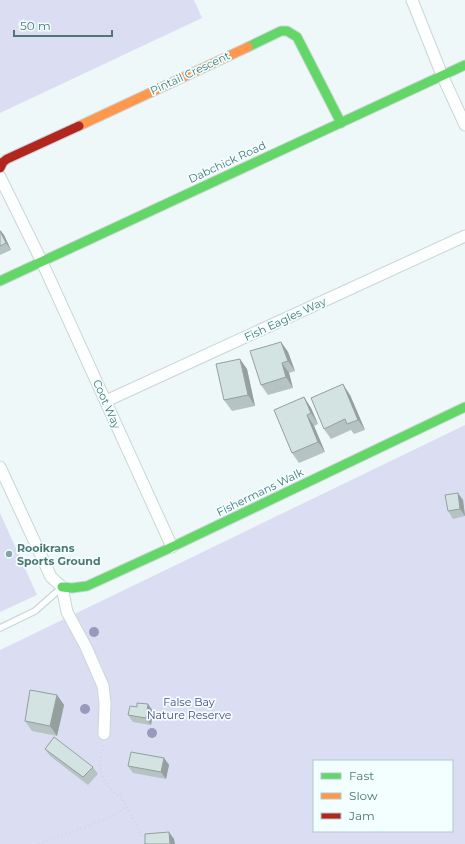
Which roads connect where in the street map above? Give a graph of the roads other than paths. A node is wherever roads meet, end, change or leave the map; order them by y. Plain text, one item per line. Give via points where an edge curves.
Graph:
1 (412, 0) edge
2 (465, 65) edge
3 (442, 75) junction
4 (341, 122) junction
5 (465, 125) edge
6 (0, 168) edge
7 (0, 177) edge
8 (465, 236) edge
9 (42, 262) junction
10 (0, 281) edge
11 (106, 401) junction
12 (465, 407) edge
13 (0, 468) edge
14 (172, 547) junction
15 (62, 587) junction
16 (0, 628) edge
17 (104, 734) road end

1 - 3 street
2 - 3 street, Dabchick Road
3 - 4 street, Dabchick Road
3 - 5 street
4 - 6 street, Pintail Crescent via 297,37 290,32 281,31 7,159
4 - 9 street, Dabchick Road
7 - 9 street
8 - 11 street, Fish Eagles Way
9 - 10 street, Dabchick Road
9 - 11 street, Coot Way
11 - 14 street, Coot Way
12 - 14 street, Fishermans Walk
13 - 15 street via 51,577
14 - 15 street, Fishermans Walk via 87,586
15 - 16 lane via 35,611
15 - 17 street via 67,612 103,686

